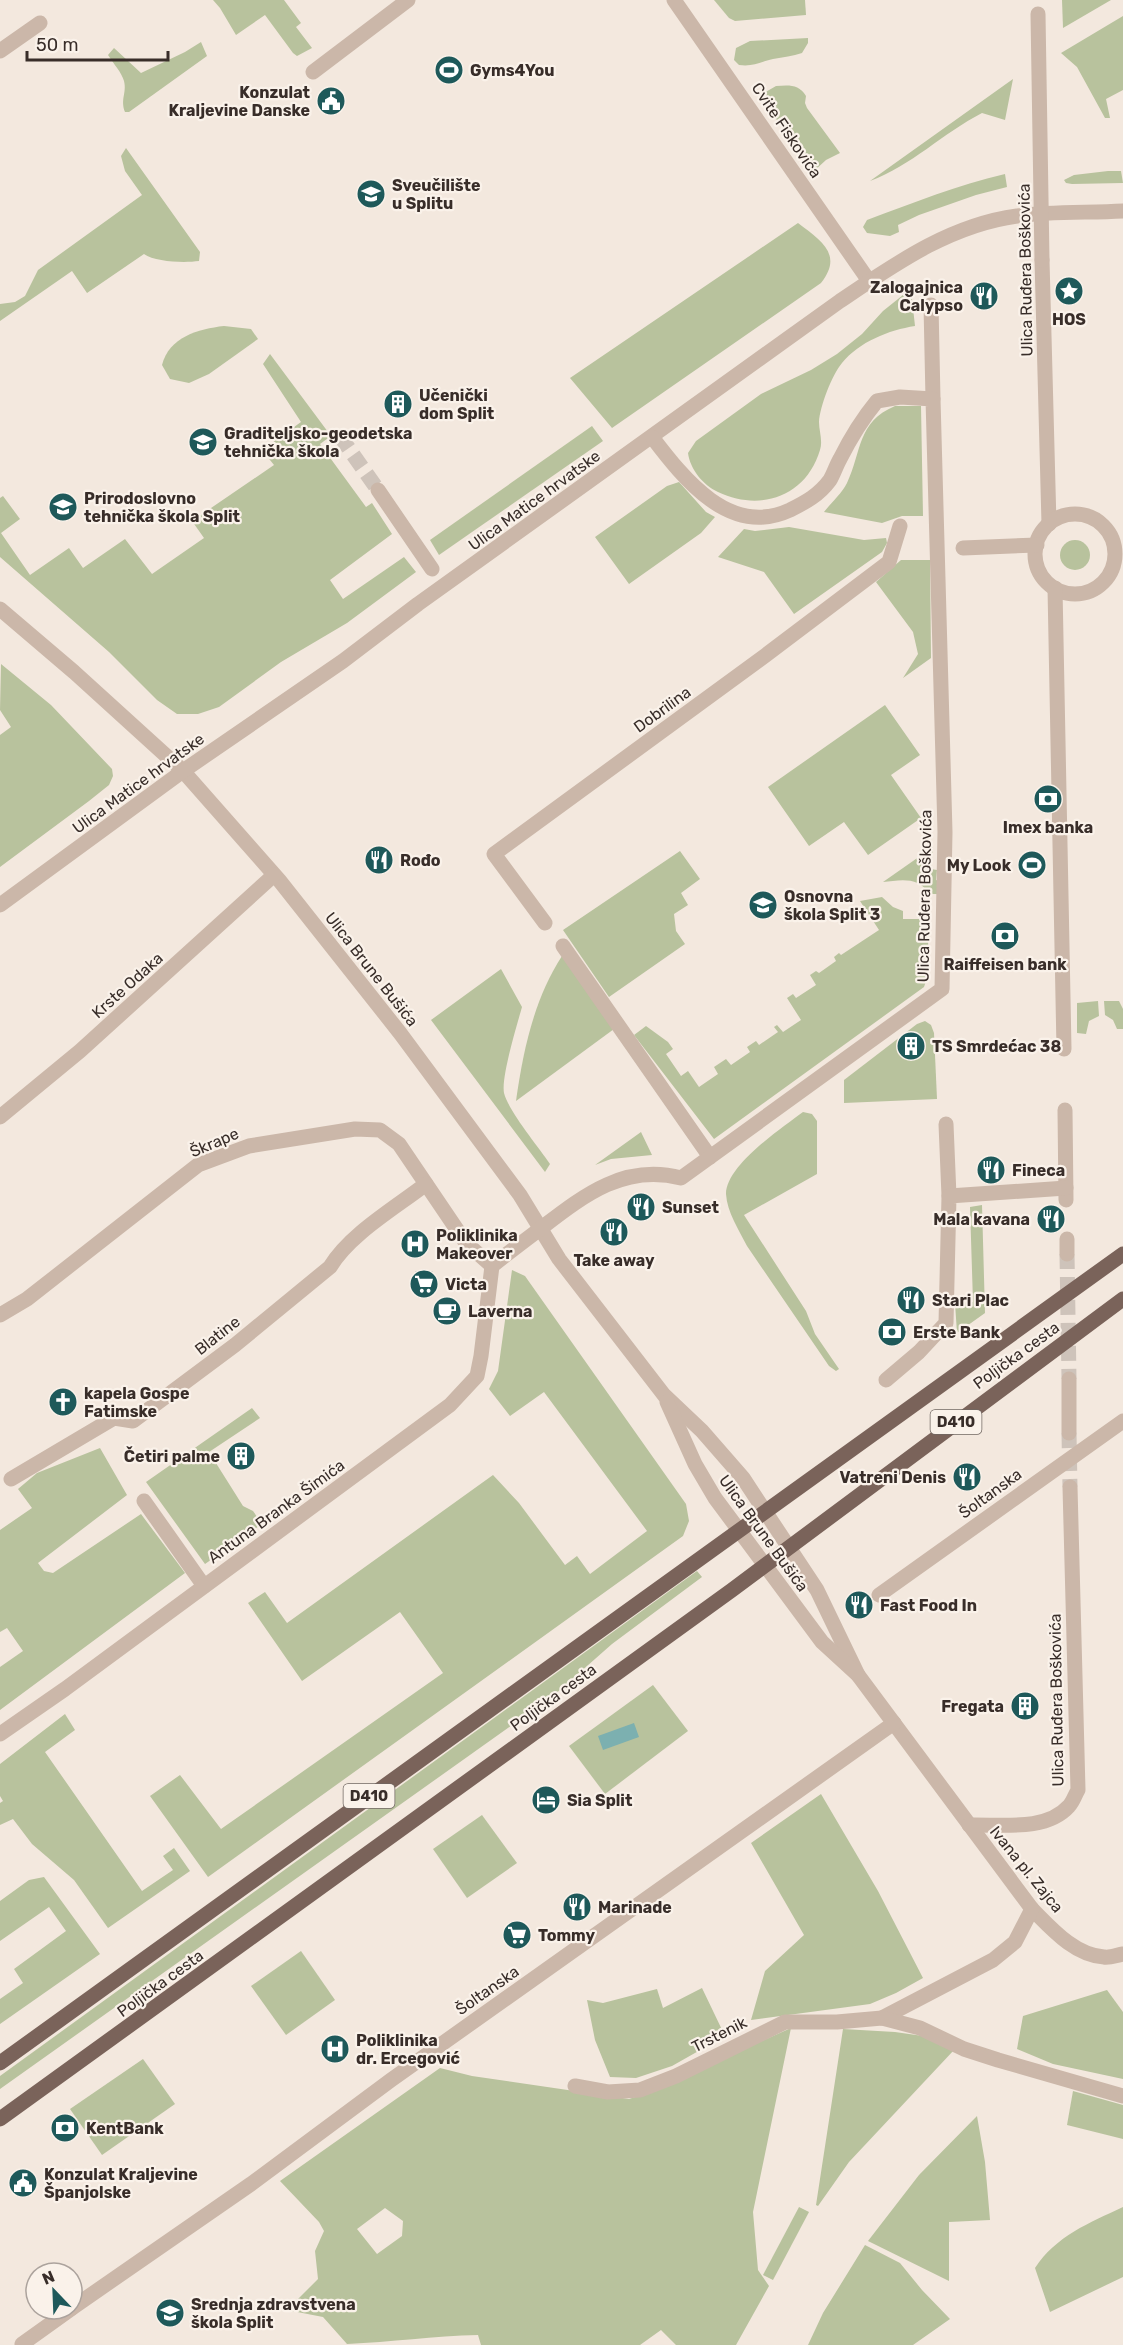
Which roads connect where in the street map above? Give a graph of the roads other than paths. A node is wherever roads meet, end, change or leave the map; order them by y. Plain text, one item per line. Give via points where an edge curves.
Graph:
1 (408, 0) edge
2 (674, 0) edge
3 (1038, 14) dead end
4 (40, 23) dead end
5 (0, 51) edge
6 (313, 72) dead end
7 (1123, 211) edge
8 (870, 281) junction
9 (931, 305) dead end
10 (933, 399) junction
11 (652, 437) junction
12 (378, 490) tunnel mouth
13 (1049, 524) junction
14 (900, 526) dead end
15 (1036, 545) junction
16 (963, 548) dead end
17 (1119, 555) edge
18 (432, 569) dead end
19 (1055, 588) junction
20 (0, 609) edge
21 (183, 771) junction
22 (274, 875) junction
23 (0, 905) edge
24 (545, 923) dead end
25 (563, 946) dead end
26 (1064, 1048) dead end
27 (1065, 1110) dead end
28 (0, 1117) edge
29 (946, 1124) dead end
30 (710, 1157) junction
31 (426, 1184) junction
32 (949, 1196) junction
33 (540, 1229) junction
34 (1123, 1254) edge
35 (492, 1266) junction
36 (1123, 1299) edge
37 (0, 1315) edge
38 (1069, 1379) tunnel mouth
39 (886, 1380) dead end
40 (664, 1395) junction
41 (1123, 1421) edge
42 (1069, 1433) tunnel mouth
43 (11, 1479) dead end
44 (1070, 1487) tunnel mouth
45 (144, 1501) dead end
46 (765, 1511) junction
47 (739, 1530) junction
48 (789, 1546) junction
49 (764, 1566) junction
50 (204, 1586) junction
51 (879, 1595) dead end
52 (858, 1675) junction
53 (894, 1723) junction
54 (0, 1734) edge
55 (969, 1825) junction
56 (1032, 1909) junction
57 (1123, 1954) edge
58 (882, 2018) junction
59 (0, 2063) edge
60 (575, 2086) dead end
61 (1123, 2096) edge
62 (0, 2119) edge
63 (84, 2299) edge
64 (53, 2321) edge
65 (22, 2344) edge

1 - 6 street
2 - 8 street, Cvite Fiskovića
3 - 13 street, Ulica Ruđera Boškovića, bridge
4 - 5 street
7 - 8 street, Ulica Matice hrvatske via 1018,215 981,223 942,238
8 - 11 street, Ulica Matice hrvatske
9 - 10 street, Ulica Ruđera Boškovića
10 - 11 street via 900,397 877,401 830,479 812,499 781,514 758,518 714,504
10 - 30 street, Ulica Ruđera Boškovića via 945,832 942,989
11 - 21 street, Ulica Matice hrvatske via 343,661
12 - 18 street
13 - 15 street
13 - 17 street via 1062,516 1089,516 1110,533
14 - 24 street, Dobrilina via 889,562 494,854
15 - 16 street
15 - 19 street via 1037,565
17 - 19 street via 1111,572 1093,590 1074,593
19 - 26 street
20 - 21 street, Ulica Brune Bušića
21 - 22 street, Ulica Brune Bušića
21 - 23 street, Ulica Matice hrvatske
22 - 28 street, Krste Odaka via 80,1051
22 - 33 street, Ulica Brune Bušića via 400,1033
25 - 30 street
27 - 32 street via 1066,1194
29 - 32 street
30 - 33 street, Ulica Ruđera Boškovića via 681,1178 666,1174 617,1180 577,1200
31 - 35 street via 466,1243
31 - 37 street, Škrape via 399,1144 380,1130 355,1129 249,1146 198,1165 27,1299
31 - 43 street, Blatine via 350,1242 330,1267 235,1345 133,1422 114,1418
32 - 39 street via 946,1323
33 - 35 street
33 - 40 street, Ulica Brune Bušića
34 - 46 main road, Poljička cesta / D410
35 - 50 street, Antuna Branka Šimića via 481,1356 477,1376 468,1388
36 - 48 main road, Poljička cesta / D410
38 - 42 street
40 - 46 street, Ulica Brune Bušića via 724,1456
40 - 47 street, Ulica Brune Bušića via 707,1486
41 - 51 street, Šoltanska
44 - 55 street, Ulica Ruđera Boškovića via 1078,1790 1070,1805 1044,1822
45 - 50 street
46 - 47 main road, Poljička cesta / D410
46 - 48 street, Ulica Brune Bušića
47 - 49 street, Ulica Brune Bušića
47 - 59 main road, Poljička cesta / D410
48 - 49 main road, Poljička cesta / D410
48 - 52 street, Ulica Brune Bušića via 817,1590
49 - 52 street, Ulica Brune Bušića via 822,1642
49 - 62 main road, Poljička cesta / D410
50 - 54 street, Antuna Branka Šimića
52 - 53 street, Ulica Brune Bušića
53 - 55 street, Ulica Brune Bušića
53 - 63 street, Šoltanska via 410,2066 251,2184
55 - 56 street, Ivana pl. Zajca
56 - 57 street, Ivana pl. Zajca via 1078,1949 1103,1957
56 - 58 street, Trstenik via 1015,1942 993,1960
58 - 60 street, Trstenik via 785,2022 640,2090 608,2092
58 - 61 street, Trstenik via 920,2028 964,2049
64 - 65 street, Šoltanska

